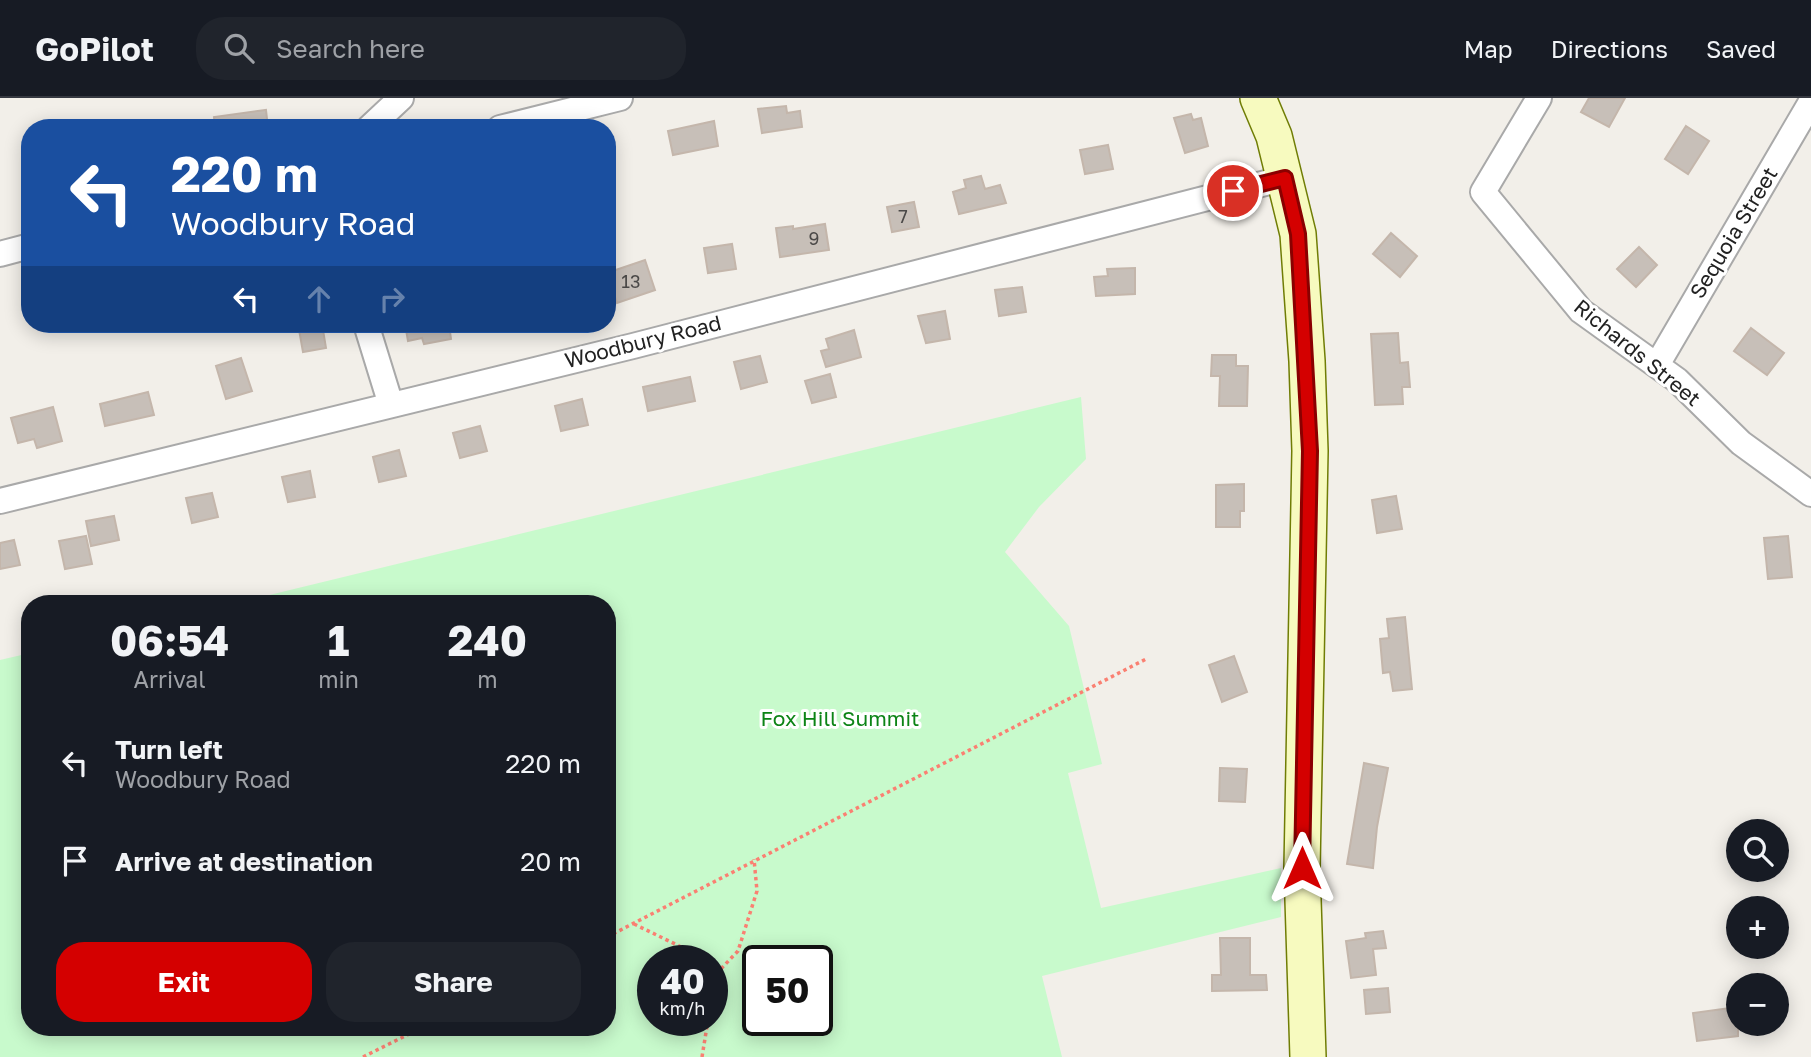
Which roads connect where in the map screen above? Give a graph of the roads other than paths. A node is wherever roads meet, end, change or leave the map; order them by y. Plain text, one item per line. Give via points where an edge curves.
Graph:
1 (401, 98) edge
2 (621, 98) edge
3 (1258, 98) edge
4 (1539, 98) edge
5 (1811, 102) edge
6 (379, 119) edge
7 (536, 119) edge
8 (1285, 178) junction
9 (21, 248) edge
10 (0, 254) edge
11 (369, 333) edge
12 (1657, 365) junction
13 (391, 405) junction
14 (1811, 494) edge
15 (0, 501) edge
16 (1308, 1057) edge

1 - 6 street
2 - 7 street
3 - 8 main road
4 - 12 street, Richards Street via 1483,192 1581,311
5 - 12 street, Sequoia Street
8 - 13 street, Woodbury Road
8 - 16 main road via 1298,234 1310,451 1302,806
9 - 10 street
11 - 13 street
12 - 14 street, Richards Street via 1741,443
13 - 15 street, Woodbury Road

